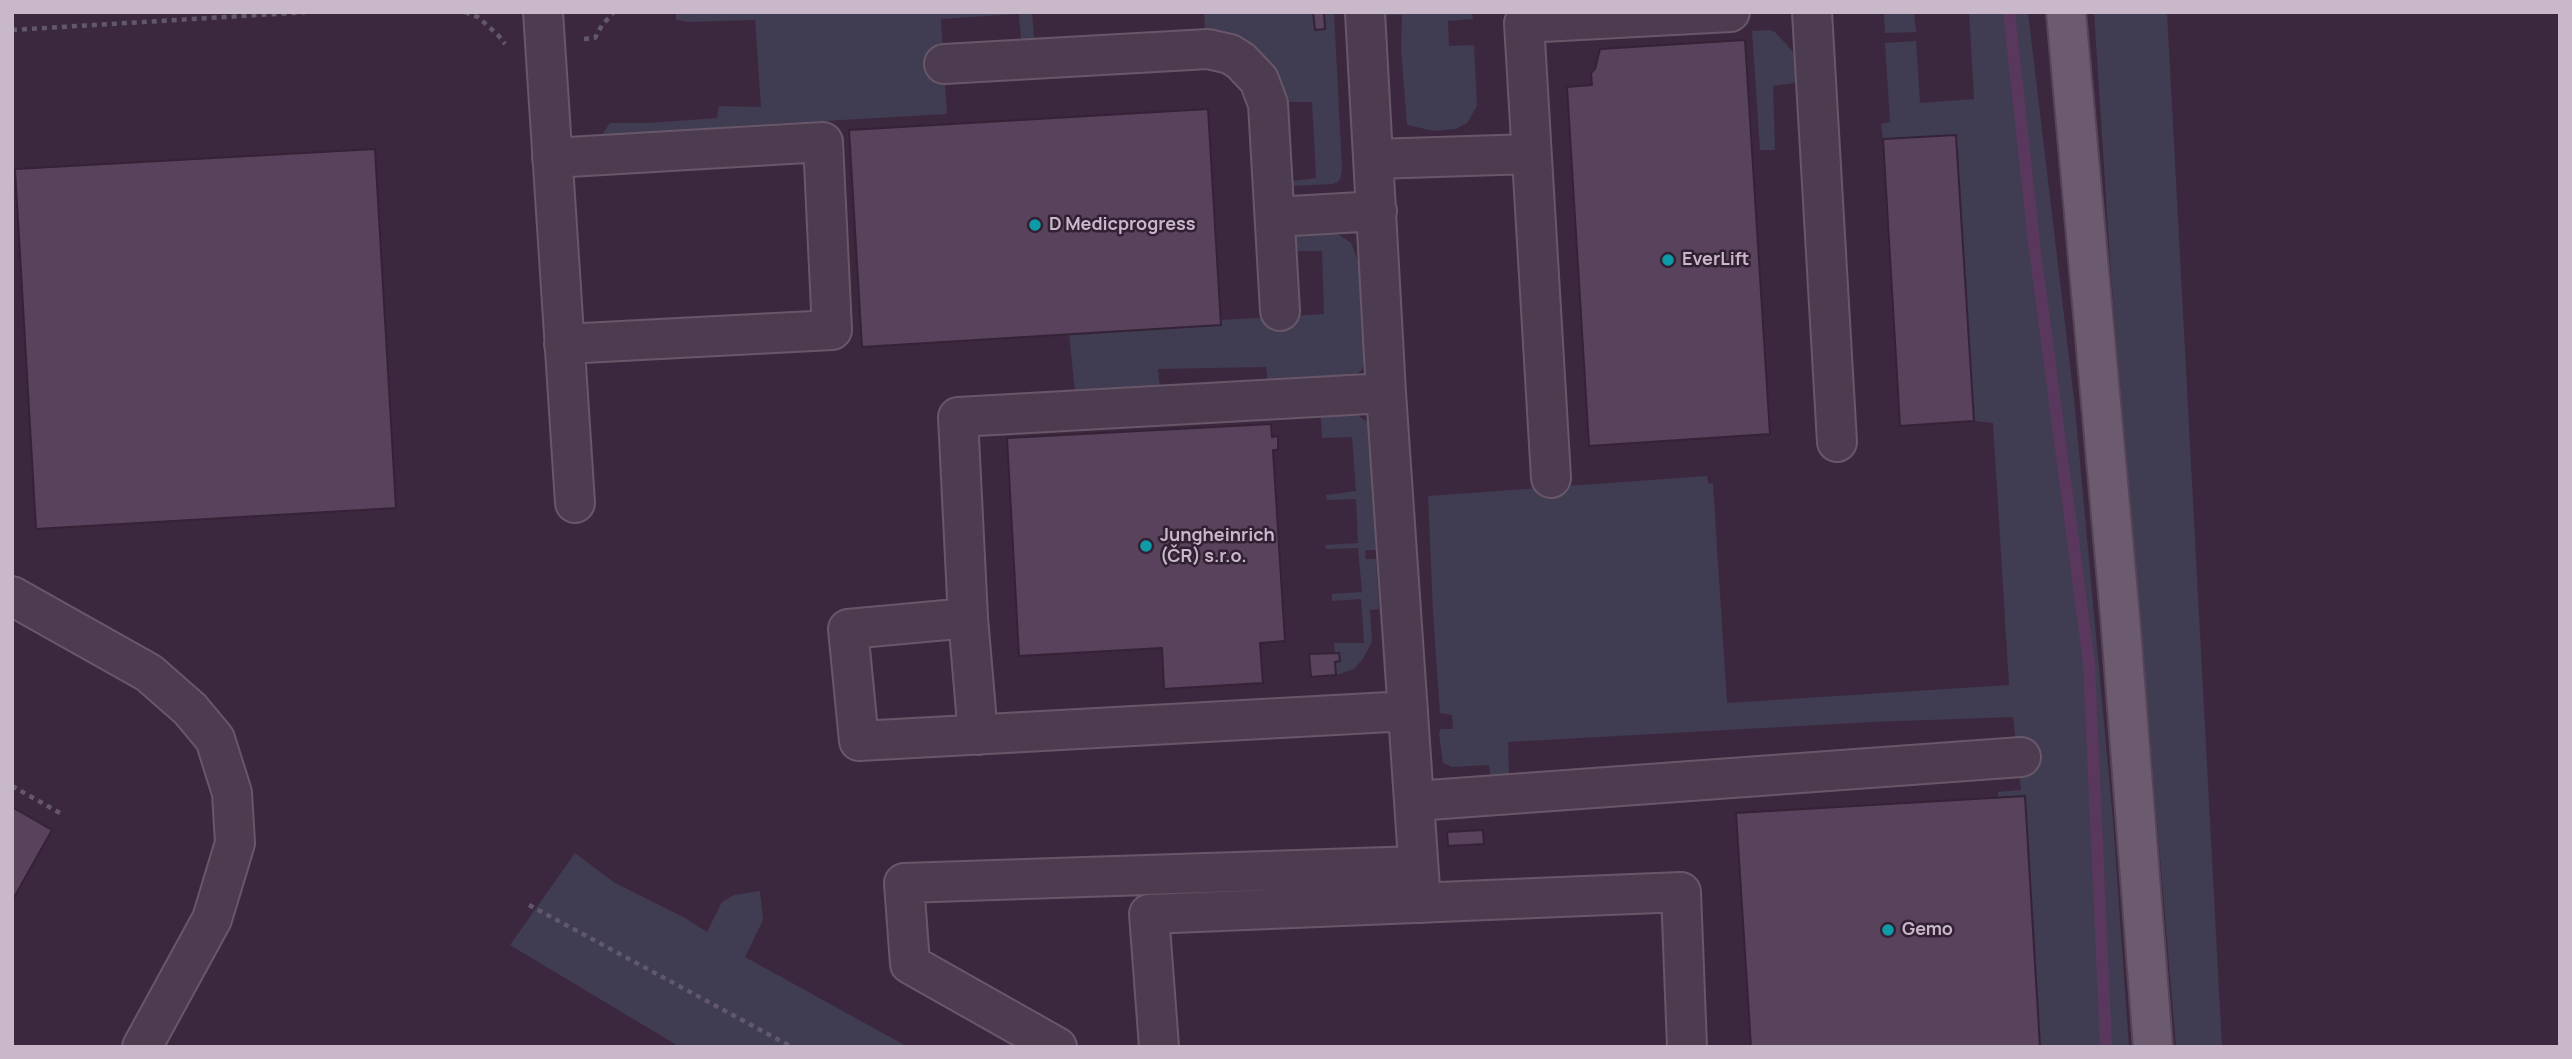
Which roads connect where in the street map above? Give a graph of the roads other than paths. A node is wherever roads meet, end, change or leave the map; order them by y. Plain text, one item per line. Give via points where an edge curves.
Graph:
1 (543, 12) edge
2 (1365, 12) edge
3 (1730, 12) edge
4 (1812, 12) edge
5 (2066, 12) edge
6 (944, 64) dead end
7 (1531, 154) junction
8 (552, 158) junction
9 (1374, 159) junction
10 (1377, 211) junction
11 (1275, 217) junction
12 (1280, 311) dead end
13 (564, 344) junction
14 (1386, 393) junction
15 (1837, 442) dead end
16 (1550, 478) dead end
17 (575, 503) dead end
18 (12, 596) edge
19 (968, 618) junction
20 (1408, 710) junction
21 (978, 735) junction
22 (2021, 757) dead end
23 (1415, 801) junction
24 (1146, 875) junction
25 (1419, 884) junction
26 (1149, 914) junction
27 (142, 1047) edge
28 (1057, 1047) edge
29 (1159, 1047) edge
30 (1687, 1047) edge
31 (2153, 1047) edge

1 - 8 lane
2 - 9 lane
3 - 7 lane via 1524,23
4 - 15 lane
5 - 31 main road
6 - 11 lane via 1208,49 1230,54 1259,80 1267,98
7 - 9 lane
7 - 16 lane
8 - 13 lane
8 - 13 lane via 823,142 832,330
9 - 10 lane
10 - 11 lane
10 - 14 lane
11 - 12 lane
13 - 17 lane
14 - 19 lane via 958,417
14 - 20 lane
18 - 27 lane via 149,673 190,709 215,739 232,793 235,844 212,919
19 - 21 lane
19 - 21 lane via 848,629 859,741
20 - 21 lane
20 - 23 lane
22 - 23 lane
23 - 25 lane
24 - 25 lane
24 - 26 lane
24 - 28 lane via 904,883 910,964
25 - 26 lane
25 - 30 lane via 1681,892
26 - 29 lane

